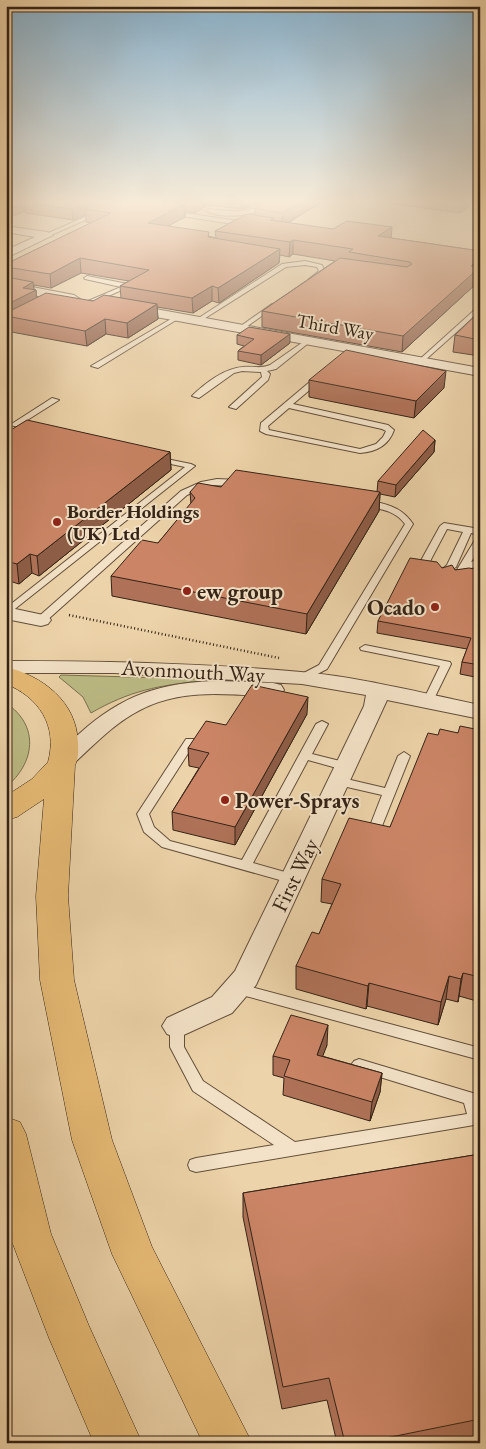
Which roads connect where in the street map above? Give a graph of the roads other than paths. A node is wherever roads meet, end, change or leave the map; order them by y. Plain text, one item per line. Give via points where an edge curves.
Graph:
1 (278, 269) edge
2 (321, 269) edge
3 (88, 278) edge
4 (303, 285) edge
5 (6, 286) edge
6 (62, 296) junction
7 (90, 302) junction
8 (279, 302) edge
9 (47, 304) edge
10 (480, 307) edge
11 (178, 317) junction
12 (198, 321) junction
13 (240, 329) junction
14 (308, 341) junction
15 (421, 361) junction
16 (95, 366) dead end
17 (332, 368) edge
18 (263, 370) junction
19 (480, 372) edge
20 (196, 396) dead end
21 (55, 400) dead end
22 (287, 405) junction
23 (233, 407) dead end
24 (42, 432) edge
25 (145, 456) edge
26 (252, 485) edge
27 (355, 501) edge
28 (468, 530) junction
29 (480, 532) edge
30 (480, 540) edge
31 (480, 562) edge
32 (464, 568) junction
33 (480, 570) edge
34 (6, 613) edge
35 (42, 620) joint
36 (366, 648) dead end
37 (6, 667) edge
38 (6, 675) edge
39 (302, 678) junction
40 (378, 692) junction
41 (428, 701) junction
42 (480, 712) edge
43 (322, 724) dead end
44 (190, 741) edge
45 (305, 756) junction
46 (404, 756) dead end
47 (62, 763) junction
48 (341, 774) junction
49 (389, 793) junction
50 (6, 810) edge
51 (372, 836) edge
52 (245, 866) junction
53 (294, 879) junction
54 (236, 988) junction
55 (176, 1026) joint
56 (480, 1054) edge
57 (359, 1065) edge
58 (478, 1119) edge
59 (6, 1134) edge
60 (294, 1150) junction
61 (196, 1165) dead end
62 (118, 1443) edge
63 (228, 1443) edge

1 - 12 lane
2 - 4 lane via 322,272
3 - 7 lane via 128,286
5 - 6 street, Third Way
6 - 7 street, Third Way
6 - 9 lane
7 - 11 street, Third Way
8 - 13 lane
10 - 15 lane
11 - 12 street, Third Way
11 - 16 lane
12 - 13 street, Third Way
13 - 14 street, Third Way
14 - 15 street, Third Way via 350,354
14 - 18 lane via 273,368
15 - 19 street, Third Way
17 - 22 lane
18 - 20 lane via 228,373
18 - 23 lane via 265,378
21 - 24 lane via 14,425
22 - 22 lane via 264,425 266,432 360,451 373,449 389,435 390,430 385,427
25 - 34 lane via 191,466
26 - 35 lane via 212,481 184,493
27 - 39 lane via 392,508 403,514 409,524 323,667
28 - 28 lane via 451,567 444,573 423,566 444,526
28 - 29 lane
30 - 32 lane
31 - 32 lane
32 - 33 lane via 457,578
34 - 35 street
36 - 41 lane via 446,664
37 - 39 street, Avonmouth Way via 114,667
38 - 47 highway via 36,689 60,715 64,733
39 - 40 street, Avonmouth Way
40 - 41 street, Avonmouth Way
40 - 47 street, Avonmouth Way via 343,695 220,688 166,693 145,699 117,714
40 - 48 street, First Way via 375,706
41 - 42 street, Avonmouth Way
43 - 45 lane
44 - 52 lane via 143,814 148,829 166,844
45 - 48 lane
45 - 52 lane
46 - 49 lane
47 - 50 highway via 40,786
47 - 63 highway via 52,896 57,980 92,1140 133,1254
48 - 49 lane
48 - 53 street, First Way
49 - 51 lane
52 - 53 lane
53 - 54 street, First Way via 246,977
54 - 55 street, First Way via 222,1005
54 - 56 lane
55 - 60 lane via 177,1047 198,1086
57 - 58 lane via 470,1099
58 - 60 lane
59 - 62 highway via 30,1234 71,1338
60 - 61 lane

